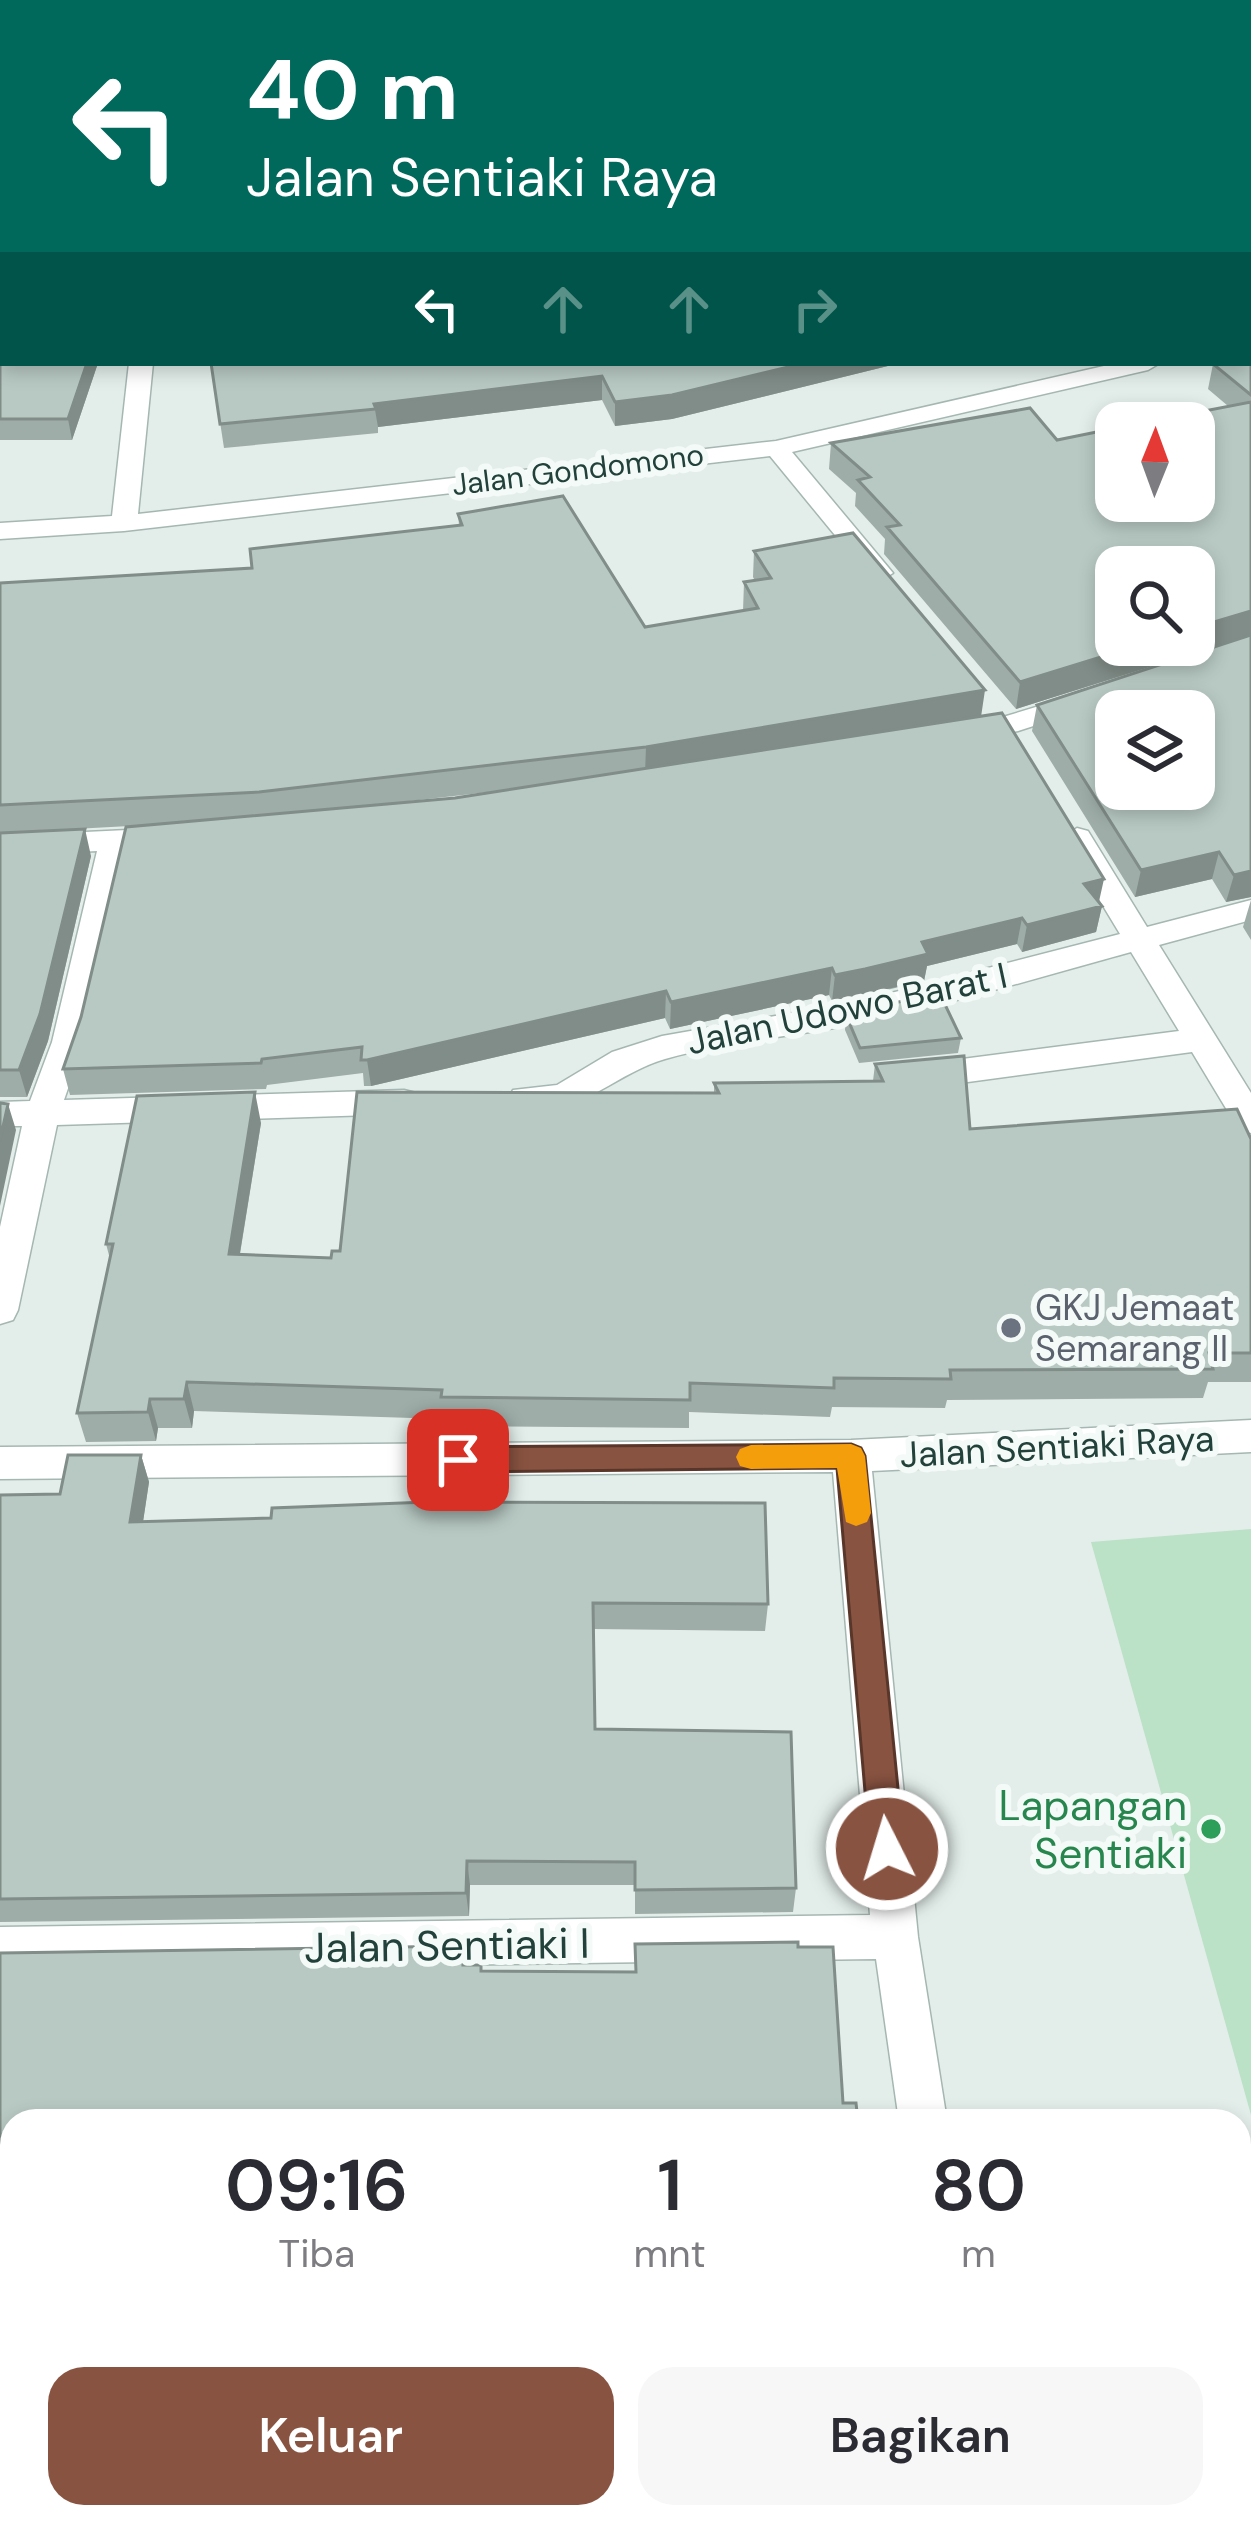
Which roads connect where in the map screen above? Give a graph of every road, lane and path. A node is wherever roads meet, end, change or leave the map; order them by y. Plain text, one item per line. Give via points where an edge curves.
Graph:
1 (141, 366) edge
2 (1135, 366) edge
3 (776, 448) junction
4 (124, 523) junction
5 (0, 531) edge
6 (906, 604) edge
7 (979, 690) edge
8 (1095, 697) edge
9 (1014, 735) junction
10 (940, 737) edge
11 (1055, 803) edge
12 (200, 836) edge
13 (115, 840) junction
14 (0, 846) edge
15 (1251, 910) edge
16 (1139, 939) junction
17 (1202, 1039) junction
18 (891, 1080) edge
19 (637, 1096) edge
20 (565, 1097) junction
21 (494, 1100) edge
22 (446, 1101) edge
23 (42, 1113) junction
24 (0, 1114) edge
25 (1251, 1121) edge
26 (0, 1310) edge
27 (1251, 1436) edge
28 (851, 1456) junction
29 (0, 1463) edge
30 (895, 1936) junction
31 (0, 1949) edge
32 (921, 2109) edge

1 - 4 street
2 - 3 street, Jalan Gondomono
3 - 4 street, Jalan Gondomono
3 - 6 street
4 - 5 street, Jalan Gondomono
7 - 9 street
8 - 9 street
9 - 10 street
11 - 16 street
12 - 13 street
13 - 14 street
13 - 23 street via 73,1024
15 - 16 street, Jalan Udowo Barat I
16 - 17 street
16 - 20 street, Jalan Udowo Barat I via 859,1012 650,1051 587,1074
17 - 18 street
17 - 25 street
19 - 20 street
20 - 21 street
22 - 23 street
23 - 24 street
23 - 26 street
27 - 28 street, Jalan Sentiaki Raya
28 - 29 street, Jalan Sentiaki Raya
28 - 30 street
30 - 31 street, Jalan Sentiaki I
30 - 32 street

